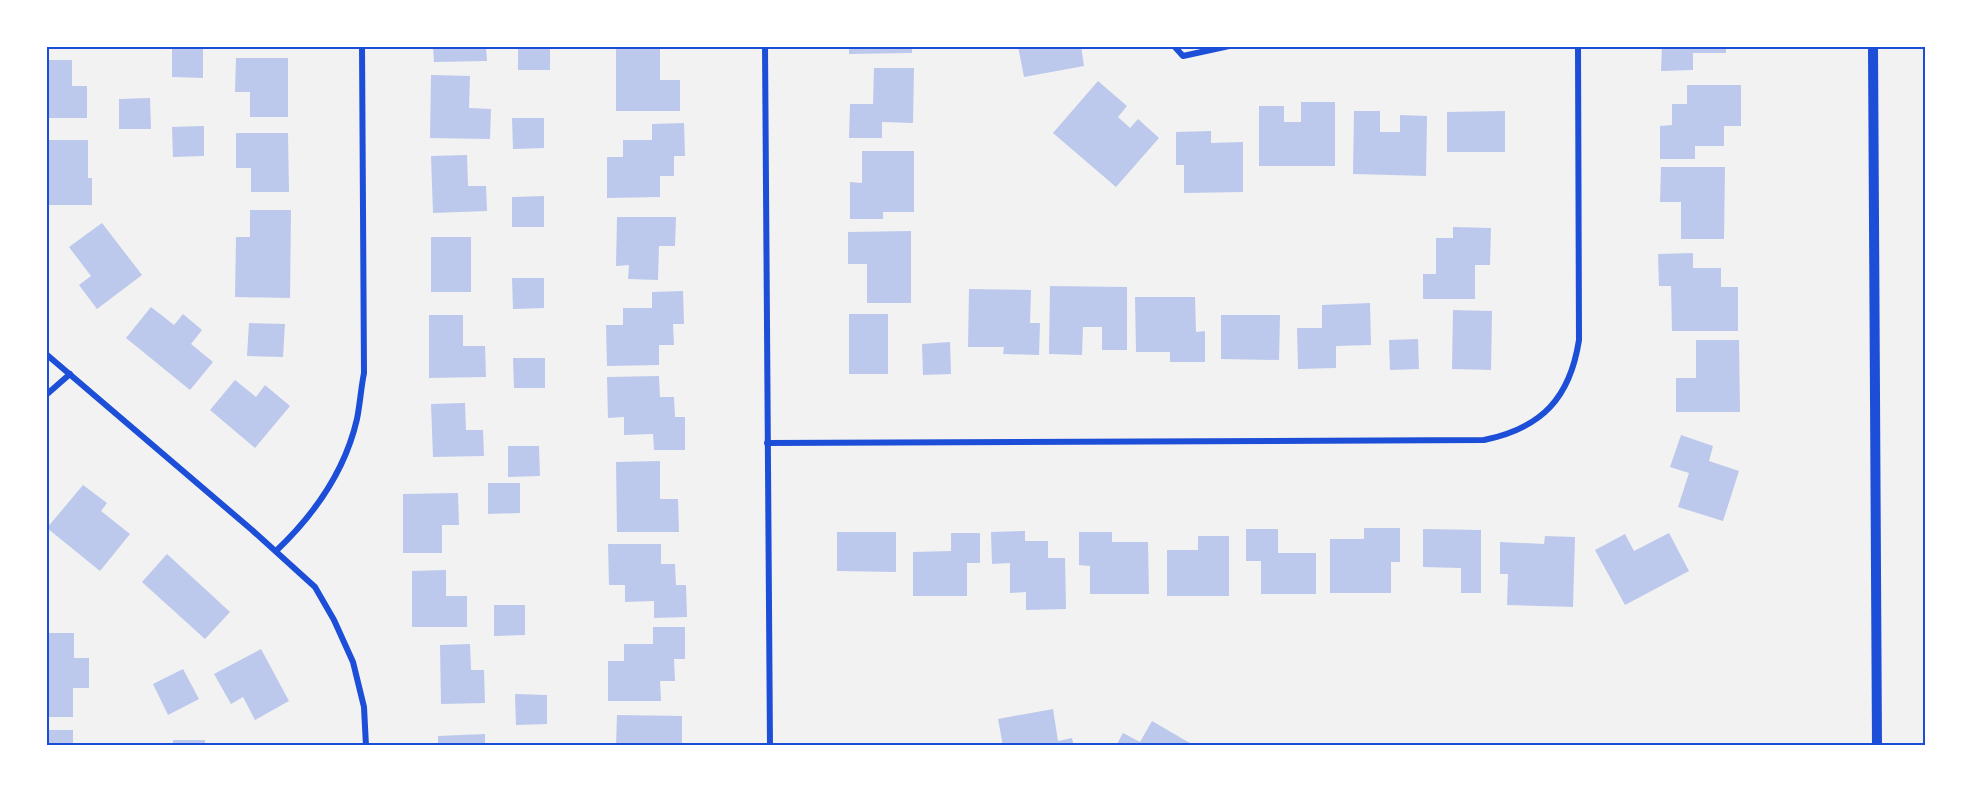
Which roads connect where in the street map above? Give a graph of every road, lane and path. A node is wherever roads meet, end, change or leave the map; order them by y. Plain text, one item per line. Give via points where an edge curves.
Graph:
1 (362, 46) edge
2 (765, 46) edge
3 (1174, 46) edge
4 (1229, 46) edge
5 (1578, 46) edge
6 (1873, 46) edge
7 (46, 354) edge
8 (70, 374) junction
9 (46, 395) edge
10 (767, 443) junction
11 (276, 551) junction
12 (366, 746) edge
13 (770, 746) edge
14 (1877, 746) edge

1 - 11 street via 364,373 357,418 338,471 314,510
2 - 10 street
3 - 4 street via 1183,56
5 - 10 street via 1579,340 1563,391 1551,407 1523,428 1484,440
6 - 14 street
7 - 8 street
8 - 9 street
8 - 11 street
10 - 13 street
11 - 12 street via 315,587 334,620 353,662 364,707

